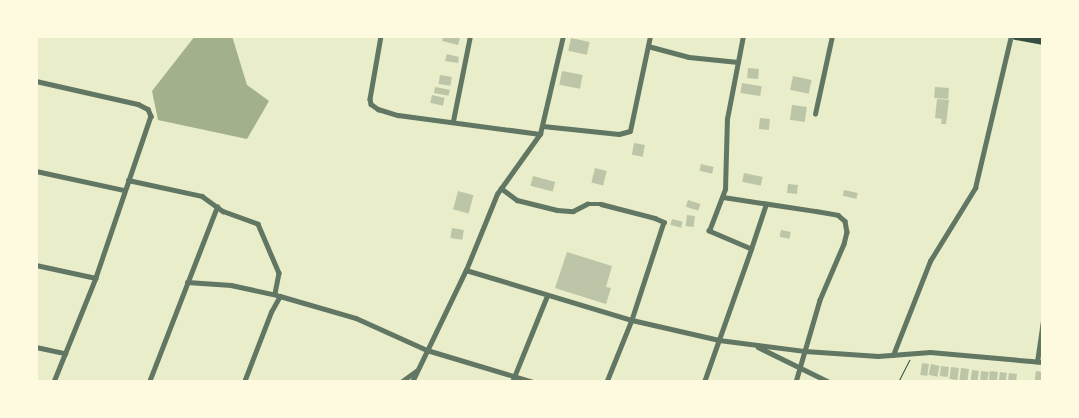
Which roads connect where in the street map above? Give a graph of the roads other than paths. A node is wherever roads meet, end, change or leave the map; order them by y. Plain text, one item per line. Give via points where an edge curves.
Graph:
1 (381, 36) edge
2 (470, 36) edge
3 (562, 36) edge
4 (650, 36) edge
5 (743, 36) edge
6 (832, 36) edge
7 (1011, 36) edge
8 (1016, 36) edge
9 (1043, 40) edge
10 (648, 46) junction
11 (738, 62) junction
12 (36, 81) edge
13 (815, 114) dead end
14 (453, 121) junction
15 (543, 126) junction
16 (540, 134) junction
17 (36, 172) edge
18 (128, 180) junction
19 (501, 188) junction
20 (124, 190) junction
21 (723, 197) junction
22 (766, 204) junction
23 (217, 207) junction
24 (751, 249) junction
25 (36, 265) edge
26 (466, 270) junction
27 (96, 278) junction
28 (187, 282) junction
29 (275, 294) junction
30 (280, 296) junction
31 (547, 296) junction
32 (632, 320) junction
33 (1043, 321) edge
34 (719, 340) junction
35 (755, 345) junction
36 (36, 347) edge
37 (426, 350) junction
38 (805, 351) junction
39 (65, 353) junction
40 (893, 355) junction
41 (1040, 362) edge
42 (800, 368) junction
43 (416, 370) junction
44 (514, 376) junction
45 (54, 382) edge
46 (149, 382) edge
47 (244, 382) edge
48 (401, 382) edge
49 (412, 382) edge
50 (512, 382) edge
51 (534, 382) edge
52 (608, 382) edge
53 (704, 382) edge
54 (796, 382) edge
55 (829, 382) edge

1 - 14 street via 371,86 371,104 384,112 398,115
2 - 14 street
3 - 15 street
4 - 10 street
5 - 11 street
6 - 13 street
7 - 40 street via 975,188 930,261
8 - 9 main road
10 - 11 street via 689,57
10 - 15 street via 632,128 627,134
11 - 21 street via 727,119
12 - 18 street via 145,107 150,111 149,124
14 - 16 street
15 - 16 street
16 - 19 street
17 - 20 street
18 - 20 street
18 - 23 street via 202,196
19 - 26 street
19 - 32 street via 517,200 556,210 573,211 587,204 601,204 660,220 665,225
20 - 27 street
21 - 22 street
21 - 24 street via 708,231
22 - 24 street
22 - 38 street via 838,215 846,225 844,244 824,289
23 - 28 street
23 - 29 street via 258,224 279,273
24 - 34 street
25 - 27 street
26 - 31 street
26 - 37 street
27 - 39 street
28 - 29 street via 231,285
28 - 46 street
29 - 30 street
30 - 37 street via 356,318
30 - 47 street
31 - 32 street
31 - 44 street
32 - 34 street
32 - 52 street
33 - 41 street
34 - 35 street
34 - 53 street
35 - 38 street
35 - 42 street
36 - 39 street
37 - 43 street
37 - 44 street
38 - 40 street
38 - 42 street
39 - 45 street
40 - 41 street via 951,353
42 - 54 street
42 - 55 street
43 - 48 street
43 - 49 street
44 - 50 street
44 - 51 street

